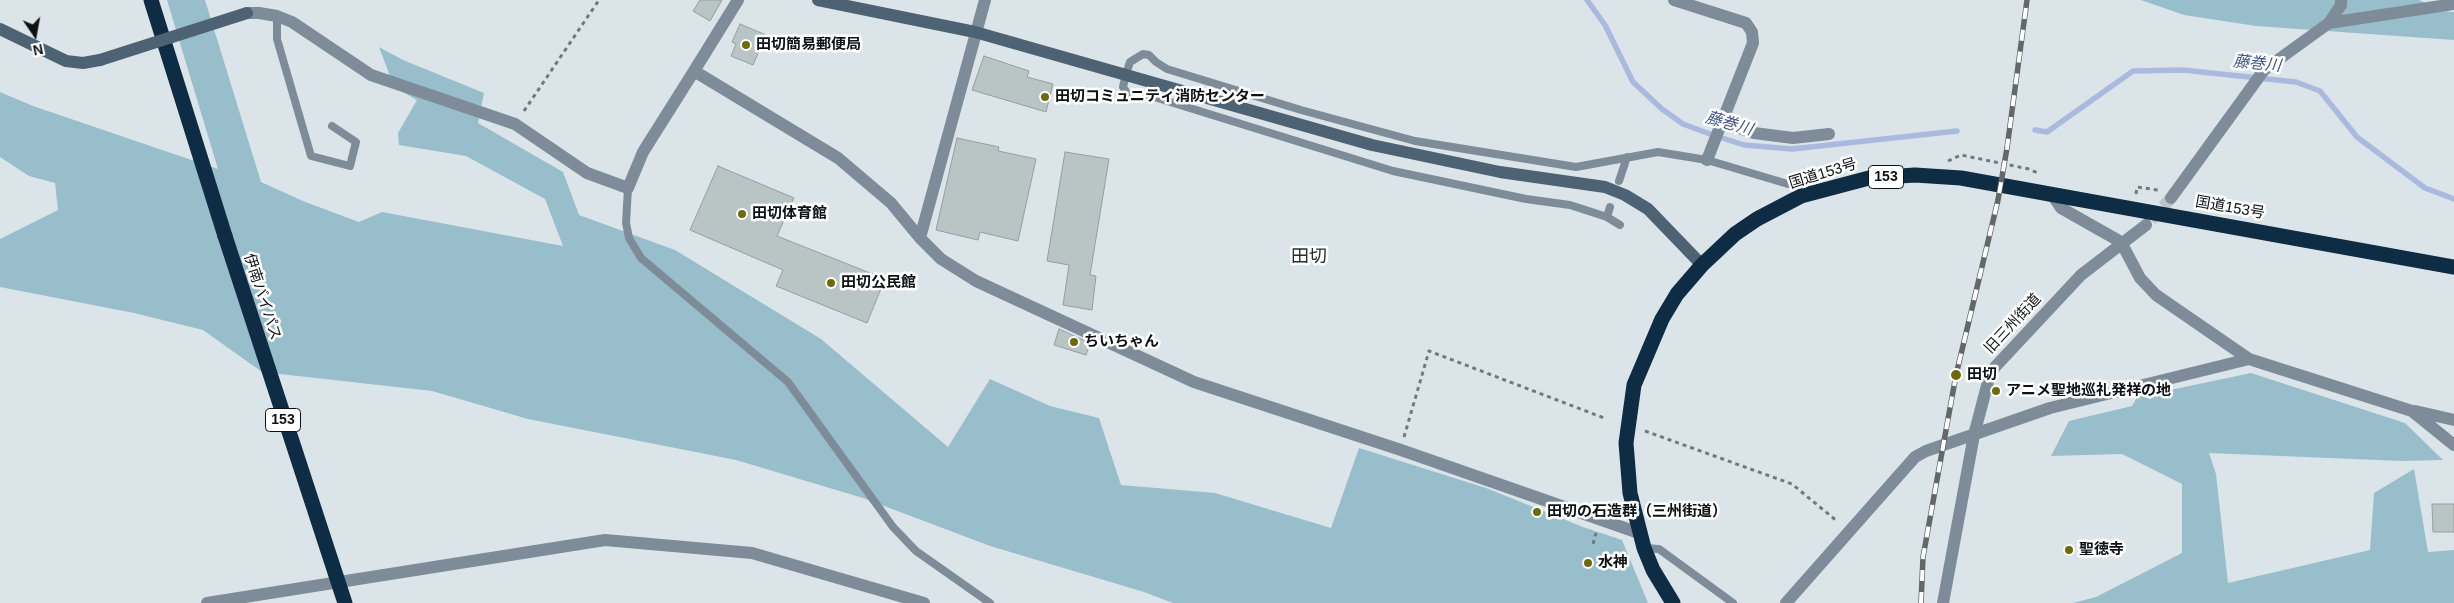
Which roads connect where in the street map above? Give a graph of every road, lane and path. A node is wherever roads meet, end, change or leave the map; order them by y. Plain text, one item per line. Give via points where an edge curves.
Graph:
1 (151, 0) edge
2 (599, 0) edge
3 (738, 0) edge
4 (818, 0) edge
5 (985, 0) edge
6 (1674, 0) edge
7 (2341, 0) edge
8 (2454, 4) edge
9 (277, 16) junction
10 (2329, 23) junction
11 (0, 30) edge
12 (975, 32) junction
13 (694, 71) junction
14 (1126, 74) junction
15 (515, 124) junction
16 (1721, 124) junction
17 (332, 126) dead end
18 (1829, 134) dead end
19 (1627, 156) junction
20 (1707, 160) junction
21 (1941, 164) dead end
22 (2045, 177) dead end
23 (1618, 181) dead end
24 (1788, 184) dead end
25 (628, 188) junction
26 (2051, 193) junction
27 (2173, 194) joint
28 (2136, 196) dead end
29 (1610, 207) dead end
30 (1607, 217) junction
31 (1620, 224) dead end
32 (2146, 225) tunnel mouth
33 (920, 238) junction
34 (2121, 242) junction
35 (1702, 265) junction
36 (2454, 267) edge
37 (2249, 359) junction
38 (2412, 411) junction
39 (1604, 418) dead end
40 (2454, 420) edge
41 (1645, 431) dead end
42 (1974, 435) junction
43 (2454, 445) edge
44 (1401, 450) junction
45 (1850, 532) junction
46 (1639, 533) junction
47 (1644, 548) junction
48 (207, 603) edge
49 (345, 603) edge
50 (924, 603) edge
51 (990, 603) edge
52 (1673, 603) edge
53 (1733, 603) edge
54 (1786, 603) edge
55 (1943, 603) edge

1 - 49 highway, 伊南バイパス / 153, bridge via 224,236
2 - 15 path
3 - 13 street
4 - 12 street
5 - 12 street
6 - 16 street via 1746,23 1752,32 1753,42
7 - 10 street
8 - 10 street
9 - 11 street, bridge via 247,13 83,63 66,61
9 - 15 street via 292,22 371,75
9 - 17 lane via 277,39 311,156 350,166 356,142
10 - 27 street via 2264,70
12 - 14 street
12 - 33 street
13 - 25 street via 643,152
13 - 33 street via 838,158 890,203
14 - 19 lane via 1130,62 1143,54 1167,69 1414,141 1576,167
14 - 30 lane via 1123,87 1130,98 1151,96 1393,171 1570,205
14 - 35 street via 1372,145 1500,172 1605,187 1648,209
15 - 25 street via 586,173
16 - 18 street via 1754,133 1793,138
16 - 20 street
19 - 20 lane via 1658,152
19 - 23 lane
20 - 24 lane
21 - 22 path via 1961,155 2029,169
25 - 51 lane via 626,223 629,238 641,258 788,382 894,527 916,551
26 - 34 street via 2061,208
26 - 35 highway, 国道153号 / 153 via 1961,178 1915,175 1846,182 1801,196 1757,219 1735,234
26 - 36 highway, 国道153号 / 153
27 - 28 path via 2137,187
29 - 30 lane
30 - 31 lane
32 - 34 street, 旧三州街道
33 - 44 street via 941,259 976,281 1194,382
34 - 37 street via 2140,278 2156,295
34 - 42 street, 旧三州街道 via 2081,275 2003,356 1990,378
35 - 46 highway, 国道153号 / 153 via 1677,294 1662,319 1634,385 1626,443 1630,493
37 - 38 street
37 - 42 street via 2050,408
38 - 40 street
38 - 43 street
39 - 44 path via 1429,351
41 - 45 path via 1792,484
42 - 45 street via 1915,457
42 - 55 street, 旧三州街道
44 - 46 street
45 - 54 street
46 - 47 highway, 国道153号 / 153
47 - 52 highway, 国道153号 / 153
47 - 53 lane via 1659,549
48 - 50 street via 605,540 752,553

